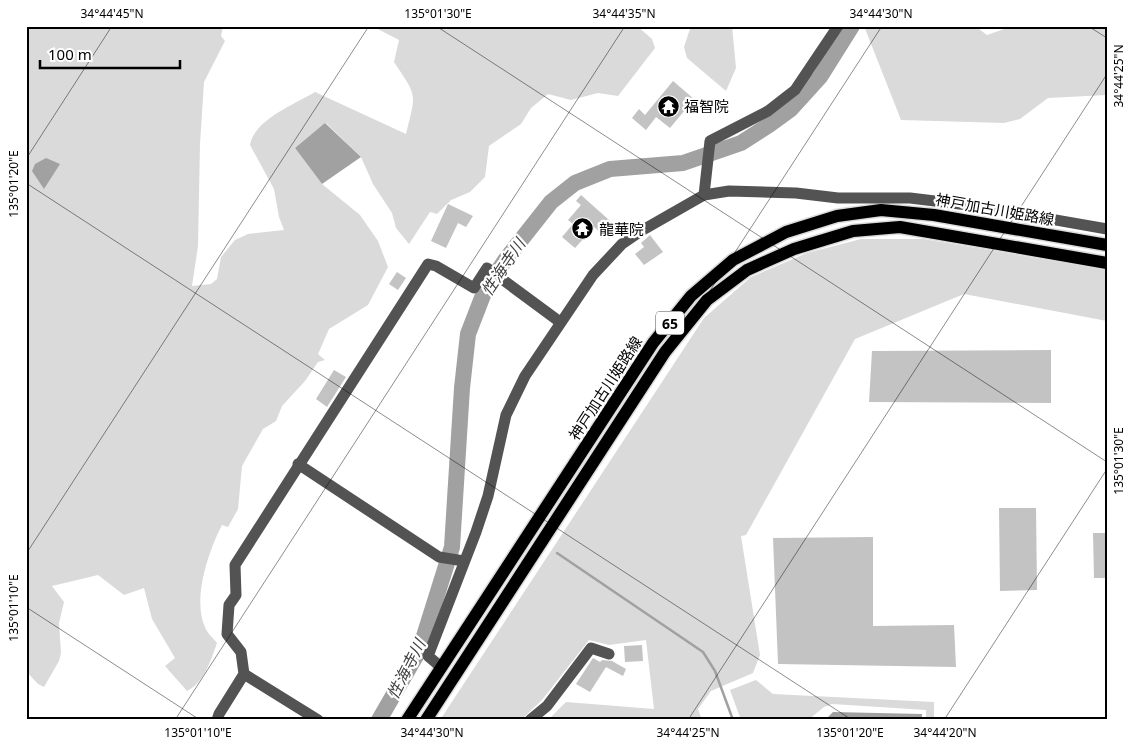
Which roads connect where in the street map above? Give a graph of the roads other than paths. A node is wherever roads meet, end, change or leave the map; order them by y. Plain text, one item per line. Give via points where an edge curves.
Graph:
1 (838, 26) edge
2 (704, 195) junction
3 (1107, 229) edge
4 (1107, 245) edge
5 (1107, 262) edge
6 (560, 322) junction
7 (298, 464) junction
8 (461, 560) junction
9 (609, 654) dead end
10 (441, 666) junction
11 (244, 674) junction
12 (217, 720) edge
13 (318, 720) edge
14 (407, 720) edge
15 (426, 720) edge
16 (530, 720) edge

1 - 2 street via 795,90 768,111 710,142
2 - 3 street via 767,191 838,198 910,198
2 - 6 street via 622,244 593,275
4 - 10 main road, 神戸加古川姫路線 / 65 via 934,215 881,210 837,216 786,232 733,260 691,296 653,343
5 - 15 main road, 神戸加古川姫路線 / 65 via 900,227 853,232 794,249 747,270 707,300 665,352
6 - 7 street via 486,268 474,288 428,264
6 - 8 street via 525,376 506,415 488,496 476,532
7 - 8 street via 439,557
7 - 11 street via 235,565 236,595 229,605 228,634 241,652
8 - 10 street via 428,656
9 - 16 street via 591,648 547,706
10 - 14 main road, 神戸加古川姫路線 / 65
11 - 12 street
11 - 13 street

